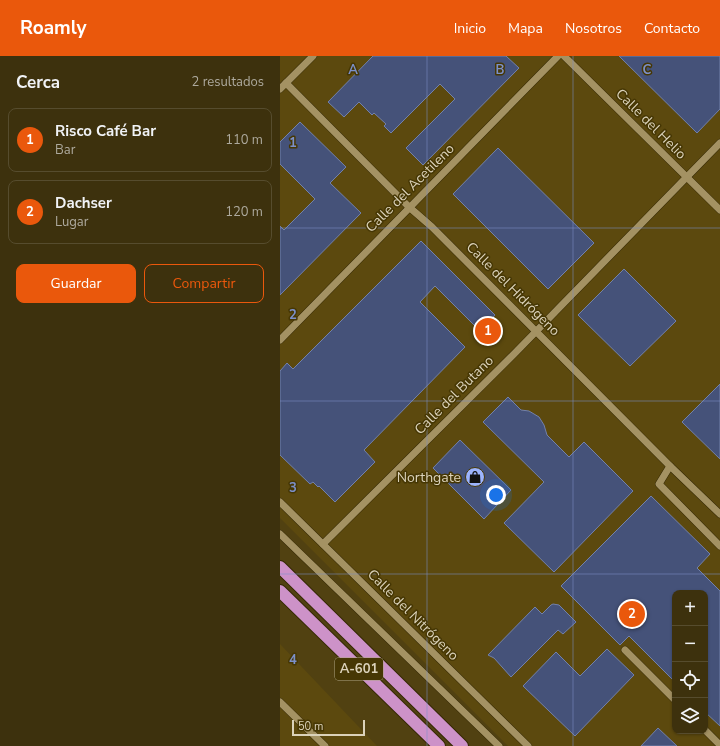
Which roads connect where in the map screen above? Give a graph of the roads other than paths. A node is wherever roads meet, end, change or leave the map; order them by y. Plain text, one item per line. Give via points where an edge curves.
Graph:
1 (313, 56) edge
2 (558, 56) edge
3 (564, 56) edge
4 (286, 83) junction
5 (280, 89) edge
6 (720, 143) edge
7 (686, 177) junction
8 (409, 207) junction
9 (720, 210) edge
10 (536, 331) junction
11 (280, 340) edge
12 (670, 466) junction
13 (280, 502) edge
14 (720, 514) edge
15 (280, 534) edge
16 (323, 544) junction
17 (720, 546) edge
18 (280, 567) edge
19 (280, 591) edge
20 (626, 650) dead end
21 (673, 698) edge
22 (280, 702) edge
23 (708, 733) edge
24 (720, 745) edge
25 (325, 746) edge
26 (439, 746) edge
27 (462, 746) edge
28 (499, 746) edge
29 (528, 746) edge

1 - 4 street
2 - 8 street, Calle del Acetileno
3 - 7 street, Calle del Helio
4 - 5 street
4 - 8 street, Calle del Hidrógeno
6 - 7 street, Calle del Butano
7 - 9 street, Calle del Helio
7 - 10 street, Calle del Butano
8 - 10 street, Calle del Hidrógeno
8 - 11 street, Calle del Acetileno
10 - 12 street, Calle del Hidrógeno
10 - 16 street, Calle del Butano
12 - 14 street, Calle del Hidrógeno
12 - 17 street via 659,484
13 - 16 street, Calle del Nitrógeno
15 - 28 street
16 - 29 street, Calle del Nitrógeno
18 - 27 highway, A-601
19 - 26 highway, A-601
20 - 21 street
22 - 25 street
23 - 24 street

